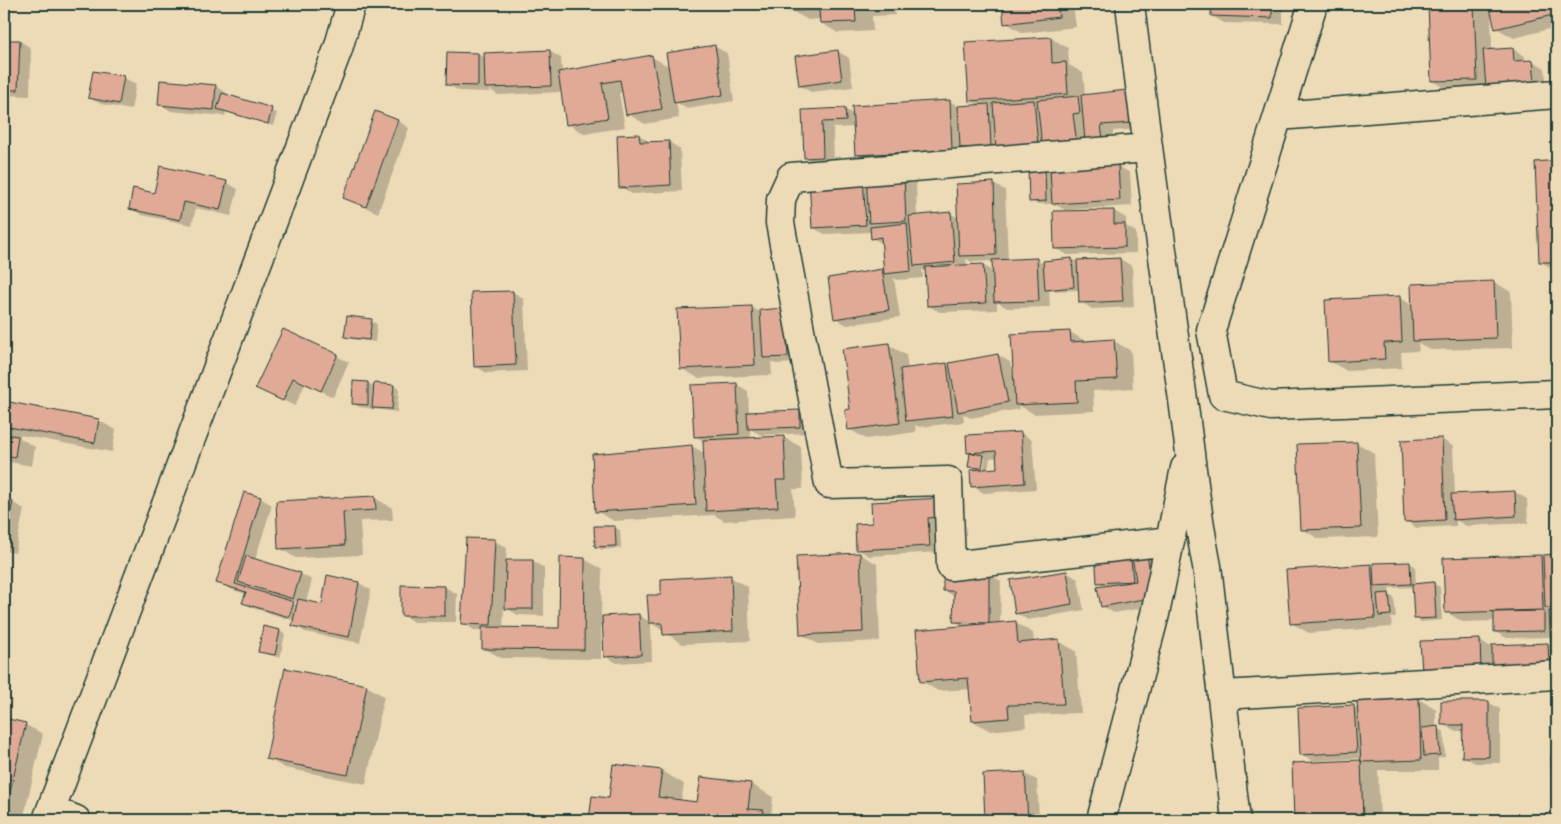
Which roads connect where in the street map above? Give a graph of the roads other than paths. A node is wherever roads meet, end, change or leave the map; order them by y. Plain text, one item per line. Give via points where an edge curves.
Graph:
1 (351, 4) edge
2 (1130, 4) edge
3 (1313, 4) edge
4 (1557, 94) edge
5 (1278, 116) junction
6 (1146, 148) junction
7 (1557, 394) edge
8 (1190, 444) junction
9 (1170, 541) junction
10 (1557, 675) edge
11 (1223, 695) junction
12 (49, 815) edge
13 (76, 820) edge
14 (1101, 820) edge
15 (1236, 820) edge

1 - 12 street via 338,49
2 - 6 street
3 - 5 street
4 - 5 street
5 - 7 street via 1211,330 1223,395 1271,406
6 - 8 street
6 - 9 street via 791,177 781,199 780,223 829,484 948,481 951,566
8 - 9 street
8 - 11 street
9 - 14 street via 1155,614
10 - 11 street
11 - 15 street
12 - 13 street

